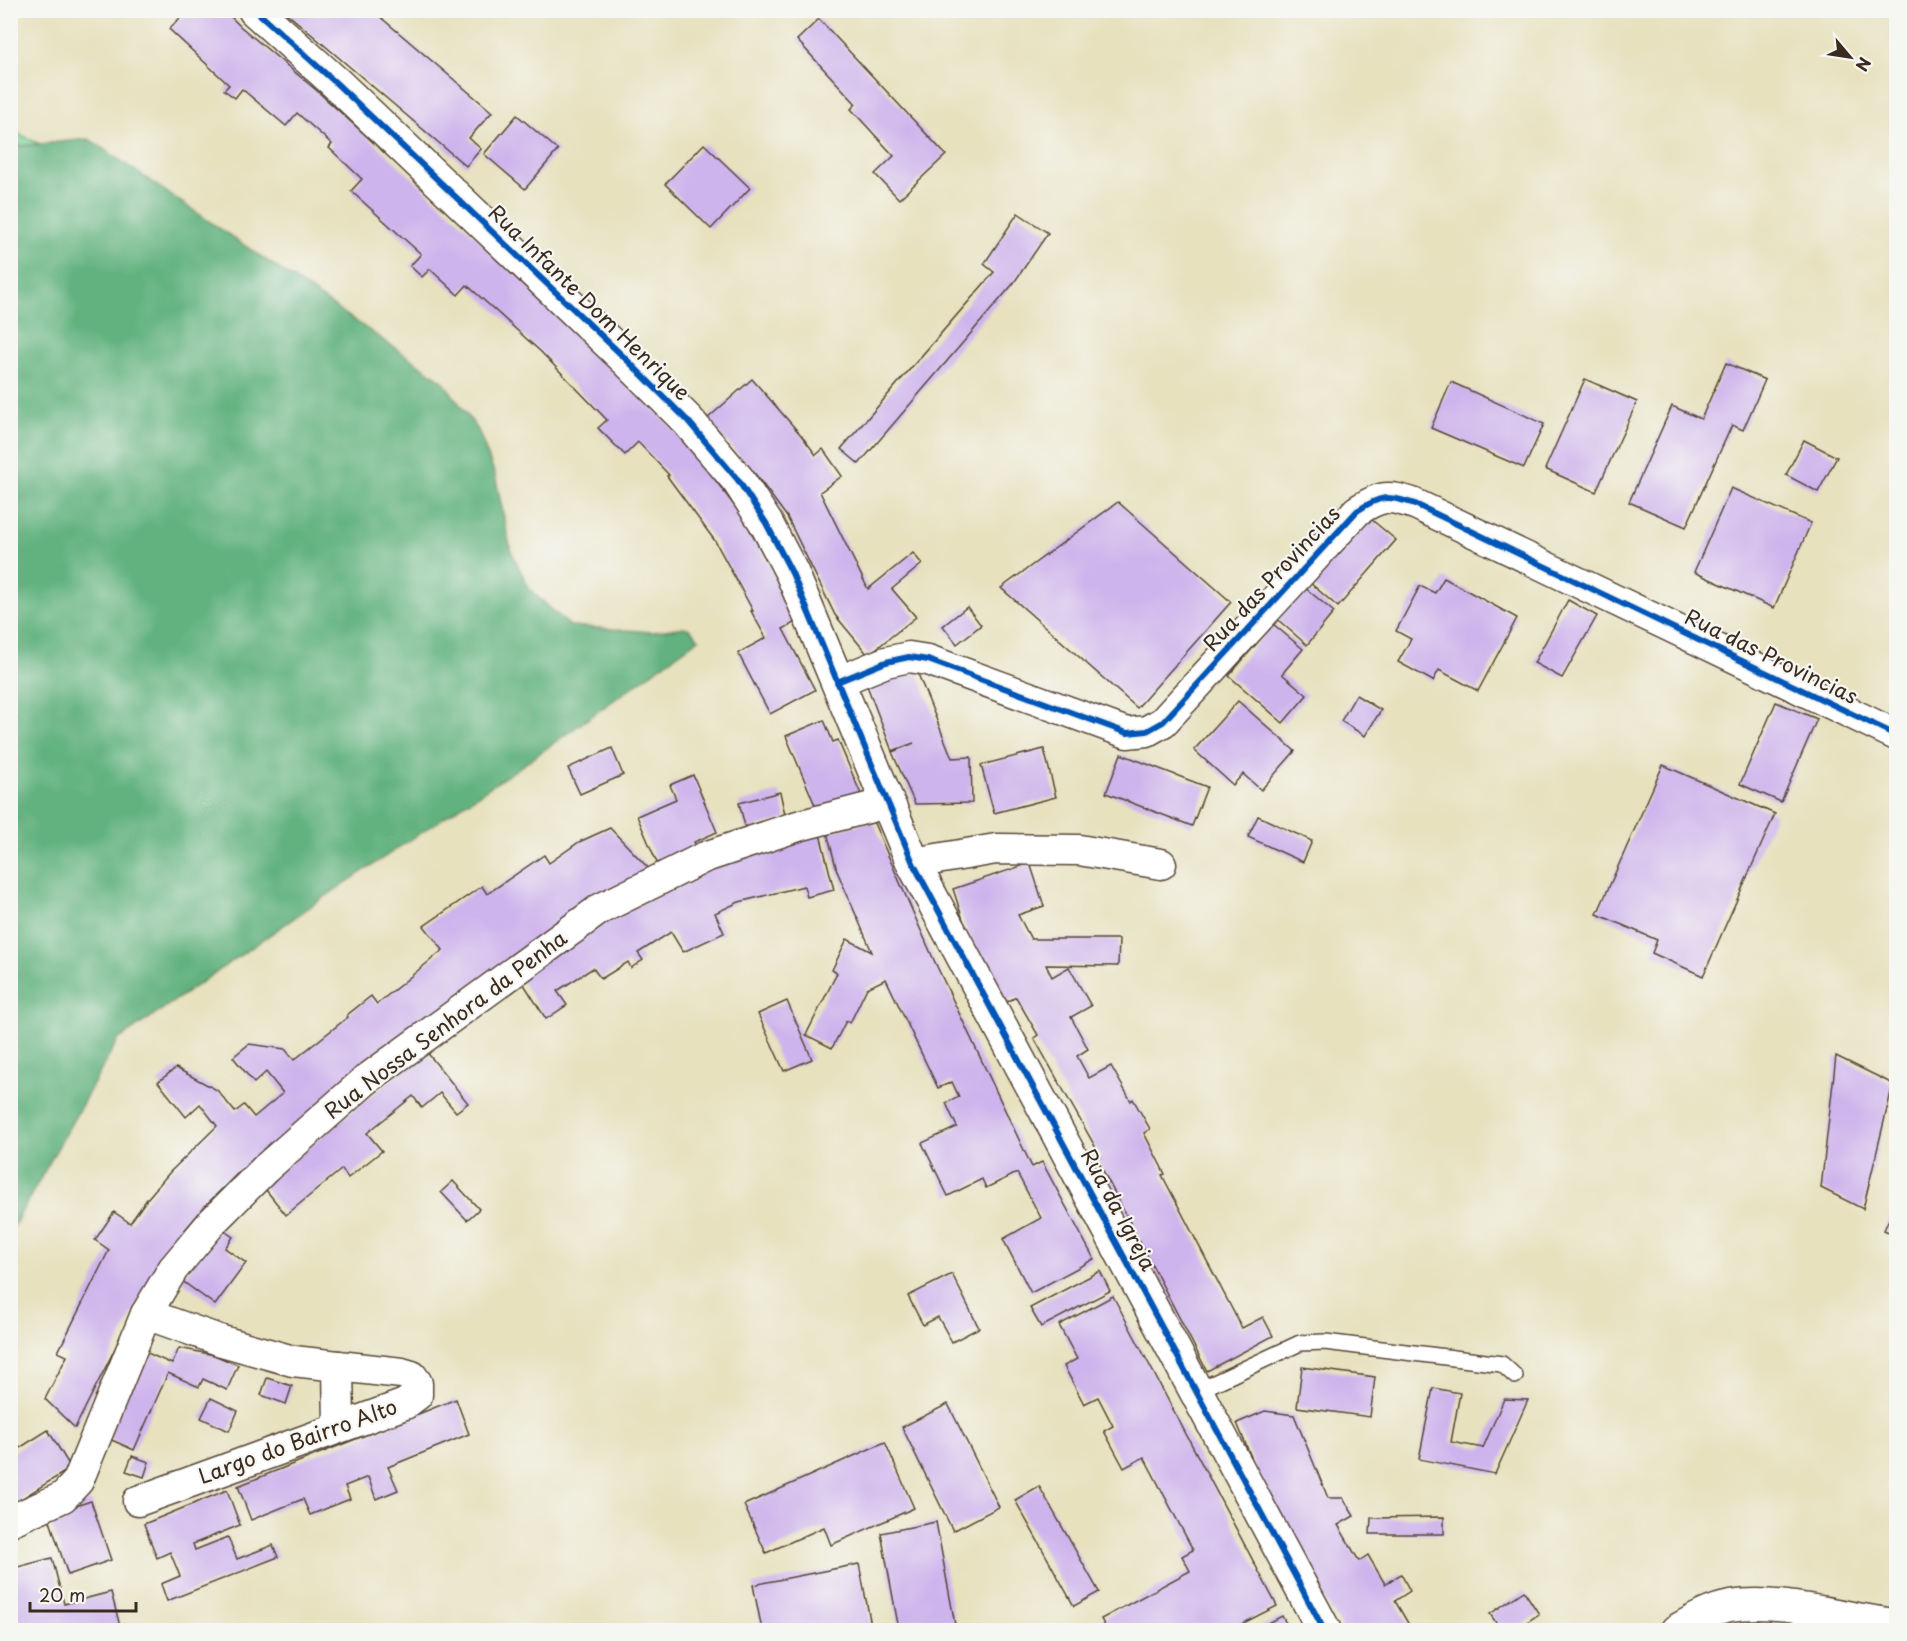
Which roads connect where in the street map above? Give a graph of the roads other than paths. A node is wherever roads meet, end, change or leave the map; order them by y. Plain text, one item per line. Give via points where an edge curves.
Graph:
1 (255, 10) edge
2 (837, 682) junction
3 (1896, 735) edge
4 (888, 803) junction
5 (913, 863) junction
6 (1161, 864) dead end
7 (146, 1314) junction
8 (338, 1366) junction
9 (1515, 1376) dead end
10 (1197, 1391) junction
11 (339, 1427) junction
12 (138, 1501) dead end
13 (10, 1521) edge
14 (1889, 1626) edge
15 (1324, 1630) edge
16 (1676, 1630) edge

1 - 2 street, Rua Infante Dom Henrique via 362,107 688,421 738,480 766,523 792,573
2 - 3 street, Rua das Provincias via 885,662 909,657 928,660 1127,733 1147,731 1163,722 1357,511 1377,498 1392,496
2 - 4 street, Rua Infante Dom Henrique
4 - 5 street, Rua da Igreja
4 - 7 street, Rua Nossa Senhora da Penha via 798,826 705,857 600,909 367,1079 265,1169 214,1220 173,1269
5 - 6 street via 1007,849 1079,850
5 - 10 street, Rua da Igreja
7 - 8 street, Largo do Bairro Alto via 293,1361
7 - 13 street, Rua Nossa Senhora da Penha via 78,1481 63,1497
8 - 11 street
8 - 11 street, Largo do Bairro Alto via 402,1373 412,1376 417,1383 417,1395 405,1404
9 - 10 lane via 1502,1364 1325,1342 1300,1343
10 - 15 street, Rua da Igreja
11 - 12 street, Largo do Bairro Alto
14 - 16 street via 1776,1605 1748,1604 1728,1606

